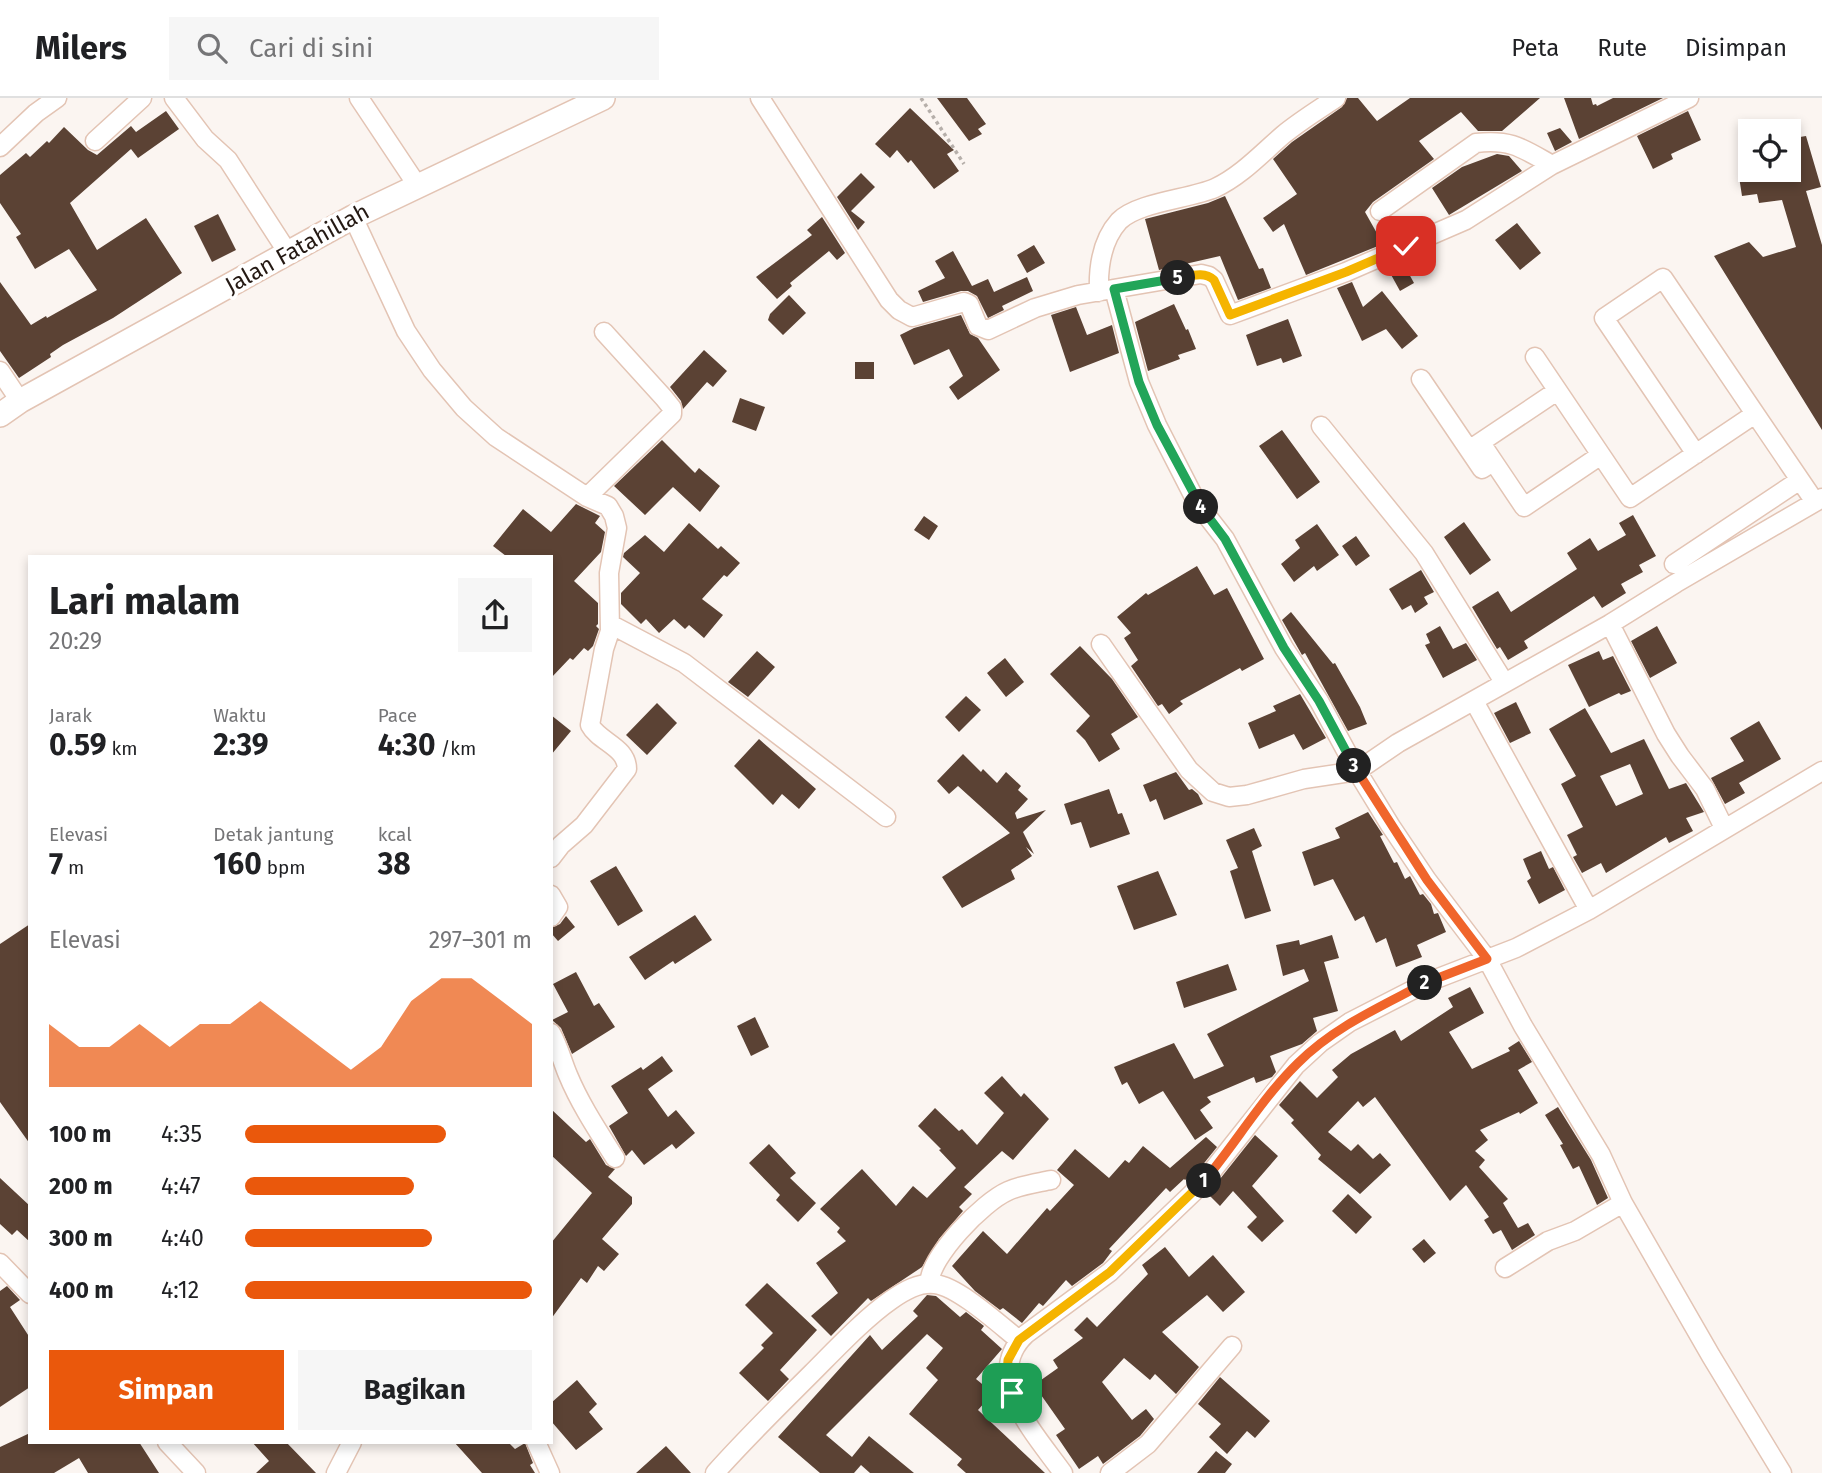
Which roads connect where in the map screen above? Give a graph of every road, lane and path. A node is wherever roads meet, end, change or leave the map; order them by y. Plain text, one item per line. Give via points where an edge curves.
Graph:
1 (57, 98) edge
2 (142, 98) edge
3 (174, 98) edge
4 (359, 98) edge
5 (603, 98) edge
6 (760, 98) edge
7 (921, 98) edge
8 (1336, 98) edge
9 (1689, 98) edge
10 (95, 141) dead end
11 (0, 147) edge
12 (964, 164) dead end
13 (1552, 165) junction
14 (418, 185) junction
15 (1380, 211) dead end
16 (353, 216) junction
17 (288, 253) junction
18 (1106, 290) junction
19 (604, 332) dead end
20 (1535, 357) dead end
21 (0, 370) edge
22 (1421, 379) dead end
23 (1558, 391) junction
24 (20, 401) junction
25 (1755, 414) junction
26 (0, 415) edge
27 (1321, 426) dead end
28 (1475, 446) junction
29 (1696, 454) junction
30 (1601, 455) junction
31 (1800, 480) junction
32 (587, 497) junction
33 (1818, 500) edge
34 (1674, 564) dead end
35 (610, 624) junction
36 (1610, 624) junction
37 (1101, 644) dead end
38 (1504, 682) junction
39 (1474, 701) junction
40 (1357, 771) junction
41 (1822, 771) edge
42 (886, 817) dead end
43 (1724, 828) junction
44 (553, 855) edge
45 (553, 898) edge
46 (1590, 910) junction
47 (553, 914) edge
48 (1487, 959) junction
49 (553, 1037) edge
50 (615, 1158) dead end
51 (1051, 1180) dead end
52 (1623, 1203) junction
53 (0, 1263) edge
54 (1505, 1268) dead end
55 (929, 1284) junction
56 (28, 1292) edge
57 (1019, 1340) junction
58 (1232, 1346) dead end
59 (169, 1444) edge
60 (351, 1444) edge
61 (537, 1444) edge
62 (196, 1473) edge
63 (336, 1473) edge
64 (550, 1473) edge
65 (715, 1473) edge
66 (1063, 1473) edge
67 (1110, 1473) edge
68 (1782, 1473) edge

1 - 11 street
2 - 10 street
3 - 17 street via 205,139 228,160
4 - 14 street
5 - 14 street, Jalan Fatahillah
6 - 18 street via 888,300 899,310 912,317 964,302 978,326 988,330 1035,308
7 - 12 path
8 - 18 street via 1214,188 1142,209 1121,220 1107,239 1098,268
9 - 13 street
13 - 15 street via 1516,145 1476,143
13 - 18 street via 1466,220 1230,315 1214,280 1207,275
14 - 16 street, Jalan Fatahillah
16 - 17 street, Jalan Fatahillah
16 - 32 street via 406,331 432,370 496,438
17 - 24 street, Jalan Fatahillah
18 - 40 street via 1157,425 1197,503 1225,539
19 - 32 street via 664,398 672,414
20 - 23 street
21 - 24 street
22 - 28 street
23 - 28 street
23 - 30 street
24 - 26 street, Jalan Fatahillah
25 - 29 street
25 - 29 street via 1663,278 1604,318
25 - 31 street
27 - 38 street via 1424,553
28 - 30 street via 1493,462 1524,507
29 - 30 street via 1630,498
31 - 33 street
31 - 34 street
32 - 35 street via 608,506 617,528 609,573
33 - 36 street
35 - 42 street via 684,663
35 - 44 street via 590,725 618,749 627,769
36 - 38 street
36 - 43 street via 1666,734 1705,789
37 - 40 street via 1189,770 1213,792 1247,796 1304,779
38 - 39 street
39 - 40 street
39 - 46 street
40 - 48 street via 1427,880
41 - 43 street
43 - 46 street
45 - 47 street via 558,907
46 - 48 street
48 - 52 street via 1601,1155
48 - 57 street via 1427,982 1320,1043 1296,1065 1201,1185 1110,1272
49 - 50 street via 568,1075
51 - 55 street via 1008,1191 982,1209 935,1263
52 - 54 street
52 - 68 street
53 - 56 street
55 - 57 street via 948,1288 968,1300
55 - 65 street via 921,1283 890,1301 836,1349
57 - 66 street via 1008,1360 1012,1393 1027,1424
58 - 67 street via 1148,1444
59 - 62 street
60 - 63 street
61 - 64 street

